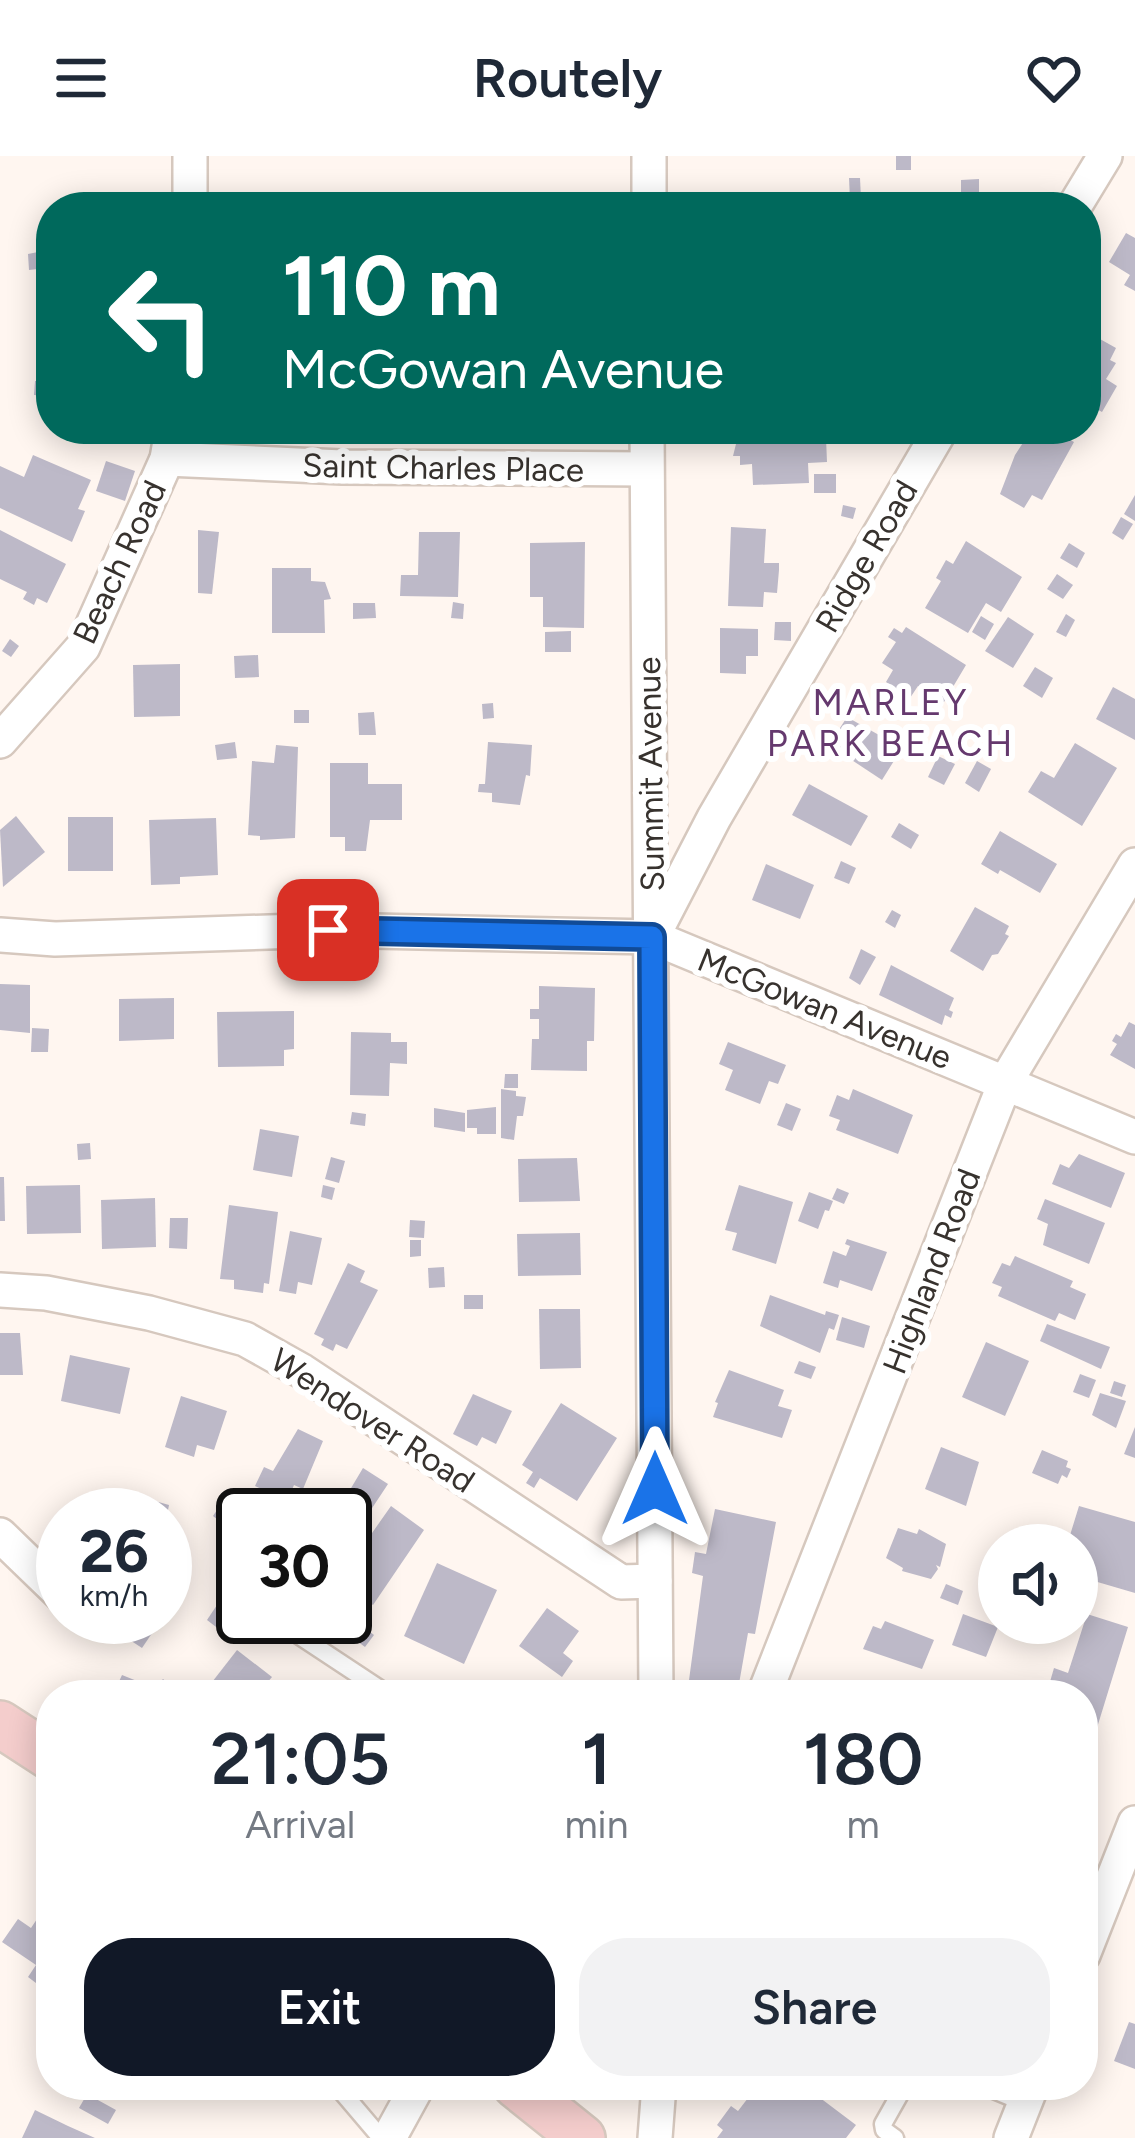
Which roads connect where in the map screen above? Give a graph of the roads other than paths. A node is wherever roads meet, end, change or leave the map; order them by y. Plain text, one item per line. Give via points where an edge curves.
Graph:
1 (190, 156) edge
2 (650, 156) edge
3 (1105, 156) edge
4 (190, 192) edge
5 (649, 192) edge
6 (1083, 192) edge
7 (170, 444) edge
8 (647, 444) edge
9 (932, 444) edge
10 (646, 470) junction
11 (0, 741) edge
12 (1135, 865) edge
13 (0, 934) edge
14 (652, 937) junction
15 (1005, 1083) junction
16 (1135, 1137) edge
17 (0, 1290) edge
18 (0, 1535) edge
19 (36, 1569) edge
20 (655, 1581) junction
21 (312, 1644) edge
22 (366, 1680) edge
23 (656, 1680) edge
24 (770, 1680) edge
25 (0, 1724) edge
26 (36, 1747) edge
27 (1135, 1823) edge
28 (1098, 1917) edge
29 (350, 2100) edge
30 (409, 2100) edge
31 (535, 2100) edge
32 (658, 2100) edge
33 (897, 2100) edge
34 (1026, 2100) edge
35 (385, 2138) edge
36 (582, 2138) edge
37 (655, 2138) edge
38 (895, 2138) edge
39 (1011, 2138) edge

1 - 4 street
2 - 5 street
3 - 6 street
7 - 10 street, Saint Charles Place via 342,467
7 - 11 street, Beach Road via 83,646
8 - 10 street, Summit Avenue
9 - 14 street, Ridge Road
10 - 14 street, Summit Avenue
12 - 15 street, Highland Road
13 - 14 street, McGowan Avenue
14 - 15 street, McGowan Avenue
14 - 20 street, Summit Avenue
15 - 16 street, McGowan Avenue
15 - 24 street, Highland Road
17 - 20 street, Wendover Road via 149,1313 245,1339 621,1582
18 - 19 street
20 - 23 street, Summit Avenue
21 - 22 lane
25 - 26 main road
27 - 28 street
29 - 35 lane
30 - 35 street
31 - 36 main road
32 - 37 street
33 - 38 lane via 883,2124
34 - 39 street

